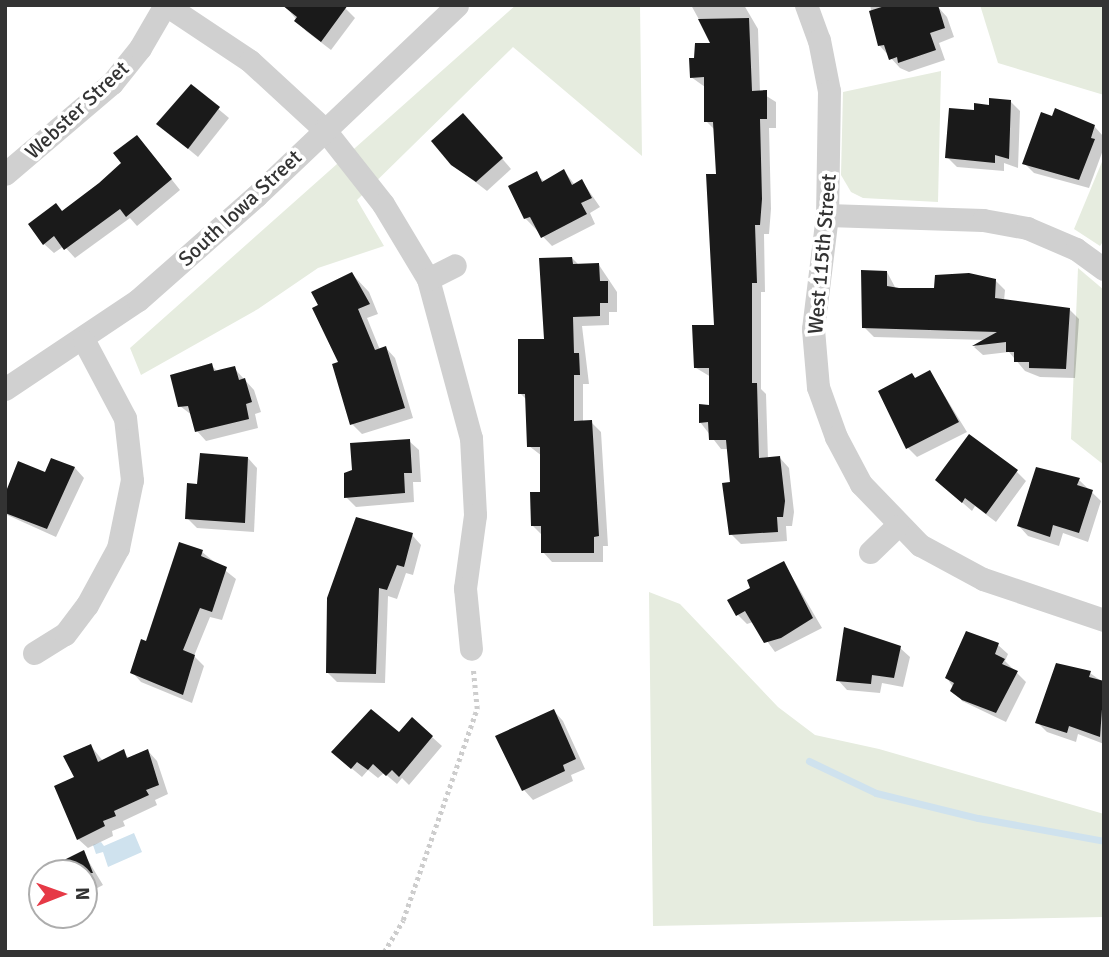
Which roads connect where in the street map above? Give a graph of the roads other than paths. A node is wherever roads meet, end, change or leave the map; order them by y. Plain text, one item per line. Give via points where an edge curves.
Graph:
1 (165, 5) edge
2 (457, 5) edge
3 (806, 5) edge
4 (324, 129) junction
5 (5, 174) edge
6 (827, 215) junction
7 (455, 265) dead end
8 (1104, 269) edge
9 (428, 279) junction
10 (83, 341) junction
11 (5, 389) edge
12 (897, 526) junction
13 (870, 552) dead end
14 (1104, 620) edge
15 (471, 649) road end
16 (34, 653) dead end

1 - 4 street via 250,61
1 - 5 street, Webster Street via 112,83
2 - 4 street, South Iowa Street
3 - 6 street, West 115th Street via 830,91
4 - 9 street via 383,204
4 - 10 street, South Iowa Street via 205,243
6 - 8 street via 1005,224 1076,249
6 - 12 street, West 115th Street via 813,329 818,387 835,437 861,484
7 - 9 street
9 - 15 street via 471,438 475,514 465,588
10 - 11 street, South Iowa Street
10 - 16 street via 125,418 132,480 118,548 87,605 65,634
12 - 13 street
12 - 14 street, West 115th Street via 920,545 973,574

